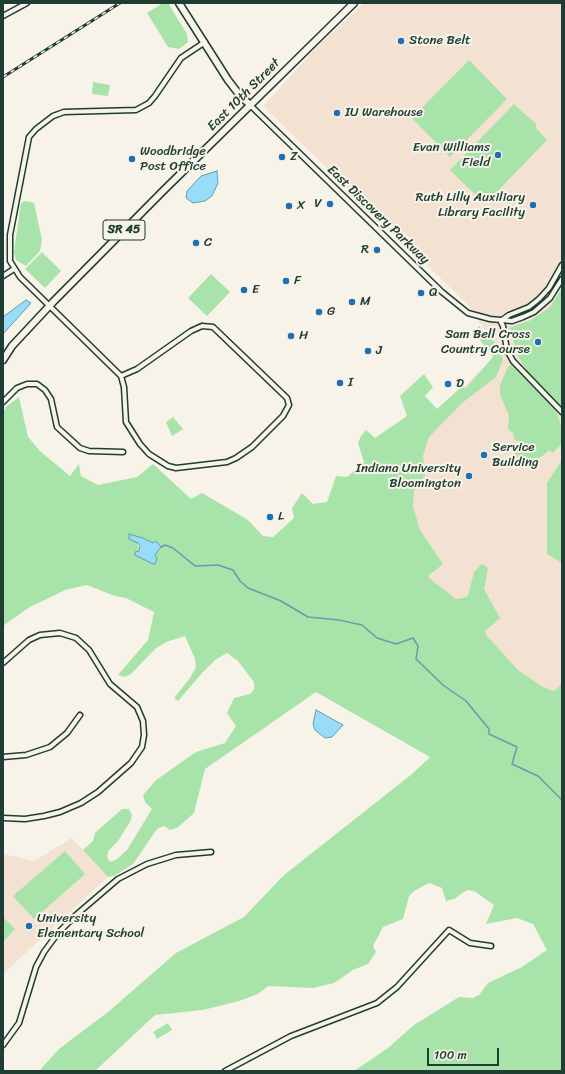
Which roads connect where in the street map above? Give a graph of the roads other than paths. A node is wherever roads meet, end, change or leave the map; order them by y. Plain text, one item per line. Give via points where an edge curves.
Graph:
1 (27, 3) edge
2 (180, 3) edge
3 (354, 3) edge
4 (3, 16) edge
5 (205, 42) junction
6 (250, 105) junction
7 (562, 265) edge
8 (14, 270) junction
9 (3, 276) edge
10 (562, 279) edge
11 (50, 306) junction
12 (501, 320) junction
13 (3, 360) edge
14 (121, 376) junction
15 (3, 394) edge
16 (7, 397) junction
17 (3, 402) edge
18 (562, 412) edge
19 (123, 452) dead end
20 (3, 663) edge
21 (80, 715) dead end
22 (3, 757) edge
23 (3, 818) edge
24 (211, 852) dead end
25 (491, 946) dead end
26 (3, 1045) edge
27 (225, 1071) edge

1 - 4 street
2 - 5 main road
3 - 6 main road, East 10th Street / SR 45
5 - 6 main road via 228,80
5 - 8 street via 181,58 149,103 136,110 64,112 36,128 30,137 10,235 9,251
6 - 11 main road, East 10th Street / SR 45
6 - 12 street, East Discovery Parkway via 454,303 474,315
7 - 12 street via 539,299 529,307
8 - 9 street
8 - 11 street
10 - 12 street, East Discovery Parkway via 550,298 534,312 512,321
11 - 13 main road, East 10th Street / SR 45 via 12,346
11 - 14 street
12 - 18 street via 507,350 513,361
14 - 14 street via 126,422 149,454 176,468 227,462 236,458 252,448 283,416 289,405 287,398 213,327 196,328
15 - 16 street
16 - 17 street
16 - 19 street via 17,388 37,384 51,399 57,427 80,448 89,451
20 - 23 street via 29,640 40,634 60,632 76,638 89,650 110,684 129,698 136,707 143,721 144,735 141,749 132,763 81,803 44,816 25,819
21 - 22 street via 67,733 50,747 26,755
24 - 26 street via 176,855 147,864 112,883 76,914 44,952 36,967 19,1023
25 - 27 street via 470,943 449,930 397,987 377,1003 291,1036

